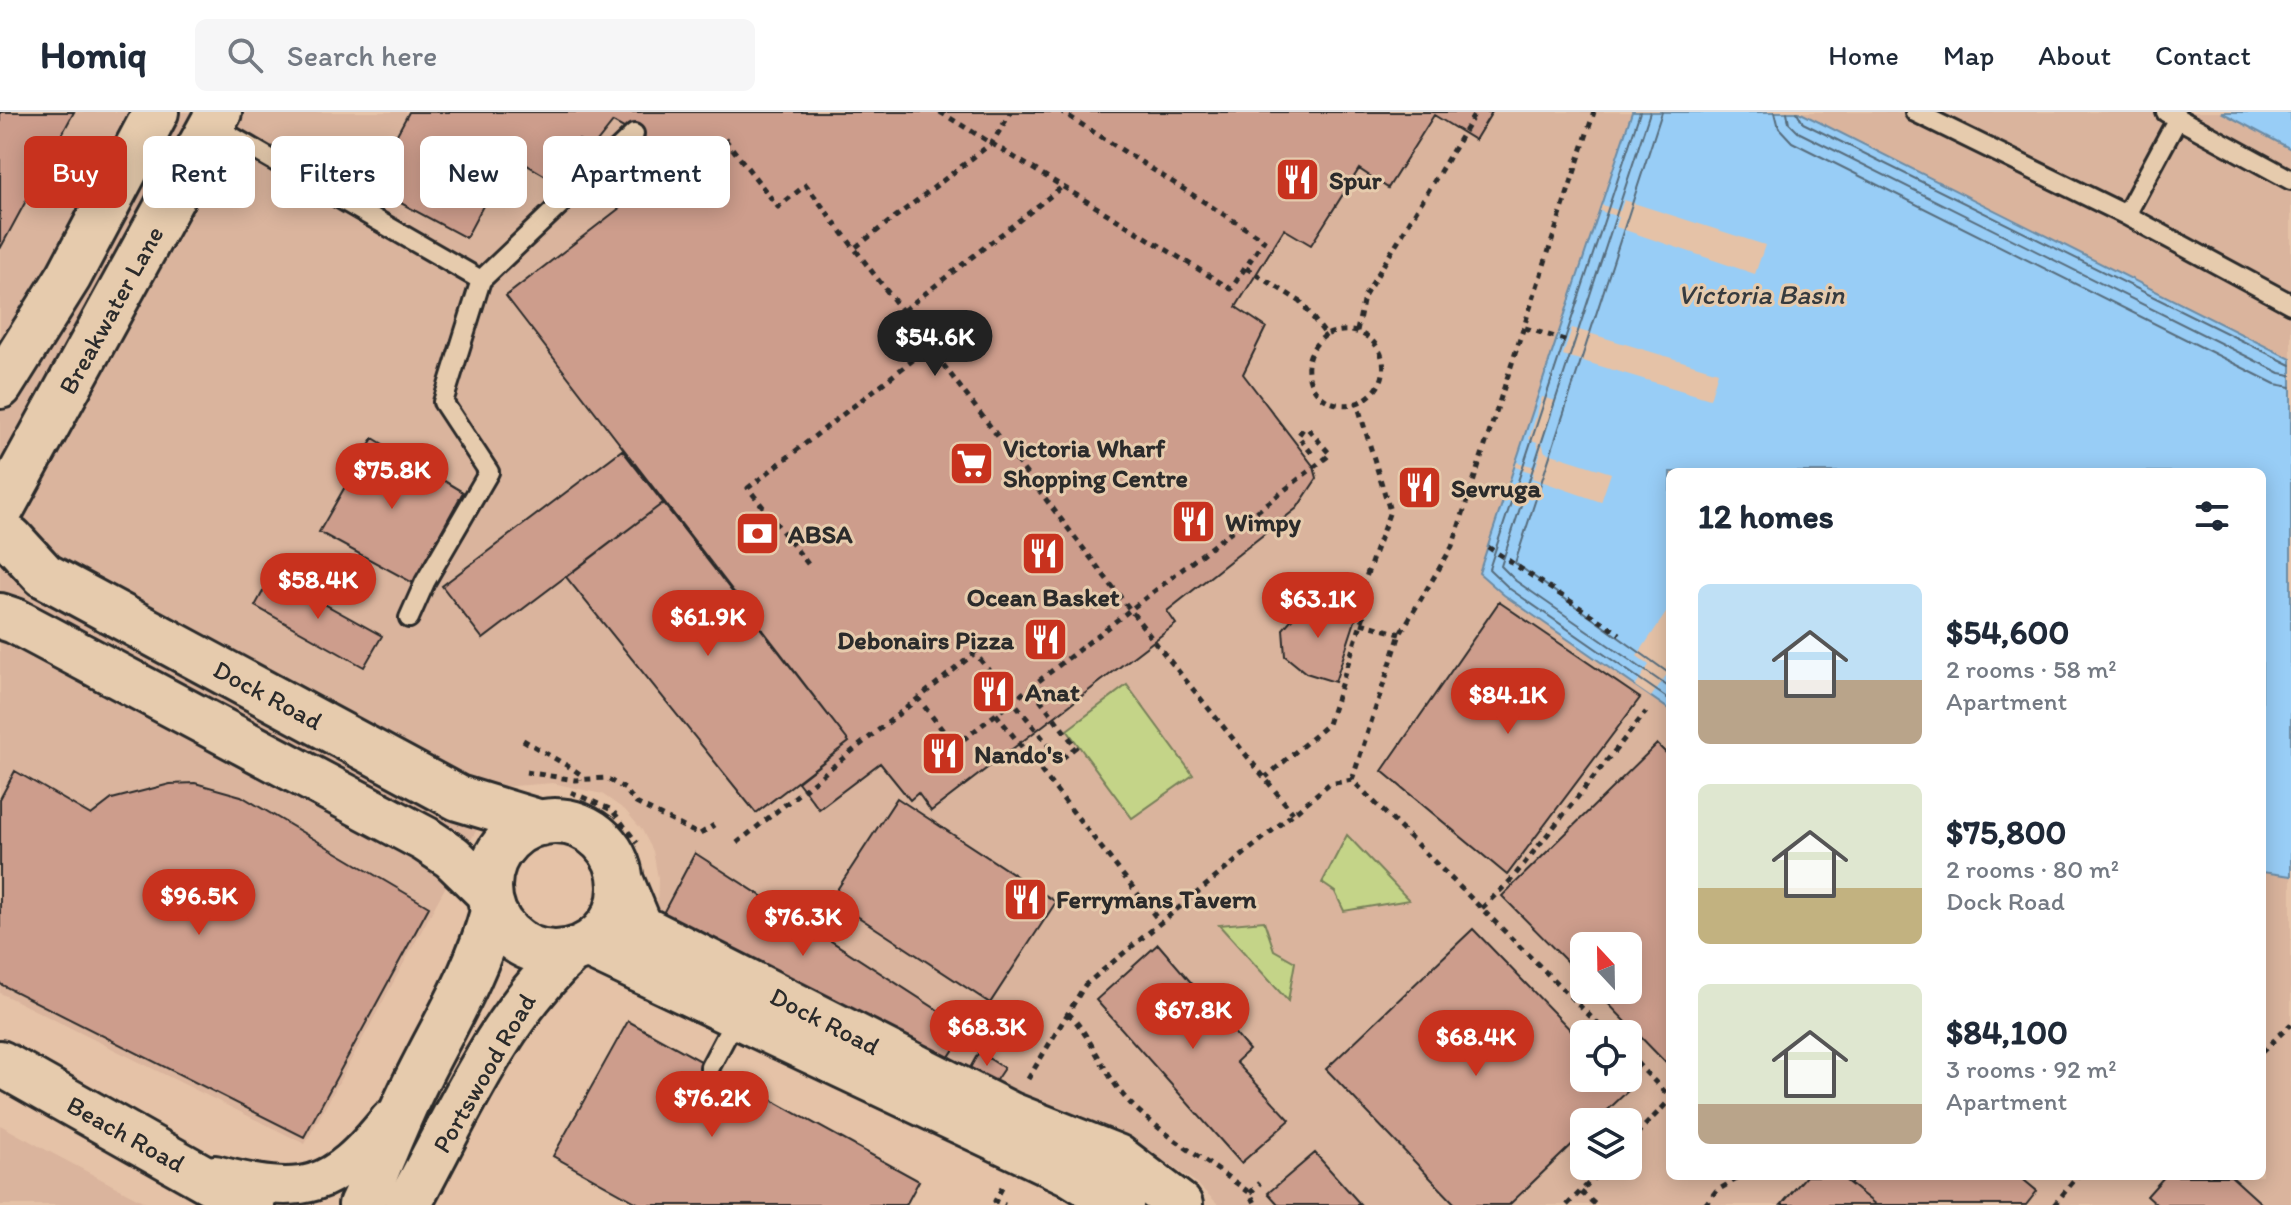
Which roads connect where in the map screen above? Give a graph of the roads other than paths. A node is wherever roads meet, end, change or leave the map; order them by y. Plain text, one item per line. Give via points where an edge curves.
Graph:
1 (156, 112) edge
2 (1915, 112) edge
3 (2172, 115) edge
4 (216, 118) edge
5 (634, 134) dead end
6 (2291, 180) edge
7 (2126, 215) junction
8 (481, 280) junction
9 (2291, 304) edge
10 (0, 386) edge
11 (3, 533) edge
12 (0, 616) edge
13 (409, 618) dead end
14 (551, 806) junction
15 (631, 866) junction
16 (491, 902) junction
17 (579, 948) junction
18 (737, 996) junction
19 (0, 1063) edge
20 (710, 1067) dead end
21 (410, 1093) junction
22 (183, 1166) junction
23 (252, 1205) edge
24 (361, 1205) edge
25 (408, 1205) edge
26 (1121, 1205) edge
27 (1180, 1205) edge

1 - 10 street, Breakwater Lane via 69,276
2 - 7 lane
3 - 6 lane
3 - 7 lane
4 - 8 lane
4 - 11 street, Breakwater Lane
5 - 8 lane
7 - 9 lane
8 - 13 lane via 443,402 489,472
11 - 14 street, Dock Road via 44,575 458,798
12 - 16 street, Dock Road via 425,839 452,857
14 - 15 street
14 - 16 street via 501,849 490,874
15 - 17 street via 613,918
15 - 18 street, Dock Road via 640,927
16 - 17 street via 506,932 525,946 549,953
16 - 21 street, Portswood Road via 471,979
17 - 18 street, Dock Road
17 - 25 street, Portswood Road via 541,978 515,1011
18 - 20 lane
18 - 26 street, Dock Road
18 - 27 street, Dock Road via 1117,1157
19 - 22 street, Beach Road
21 - 22 street, Portswood Road via 357,1158 338,1172 305,1184 267,1188
21 - 24 street, Portswood Road
22 - 23 street, Beach Road

